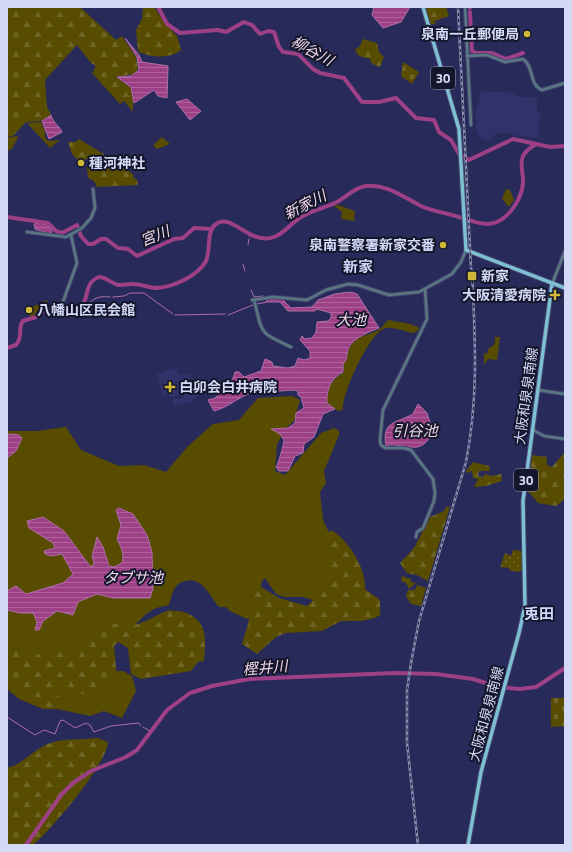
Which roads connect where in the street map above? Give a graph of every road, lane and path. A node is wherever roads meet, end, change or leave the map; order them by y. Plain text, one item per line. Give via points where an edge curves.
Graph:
1 (423, 7) edge
2 (465, 7) edge
3 (468, 56) junction
4 (565, 83) edge
5 (471, 125) dead end
6 (93, 189) dead end
7 (27, 232) dead end
8 (71, 235) junction
9 (466, 250) junction
10 (565, 252) edge
11 (552, 284) junction
12 (565, 288) edge
13 (424, 289) junction
14 (60, 310) dead end
15 (291, 346) dead end
16 (538, 390) junction
17 (565, 394) edge
18 (533, 430) junction
19 (565, 439) edge
20 (416, 537) dead end
21 (468, 845) edge

1 - 9 main road, 30 via 459,129
2 - 3 street
3 - 4 street via 487,55 505,62 523,59 528,63 537,87 542,90
3 - 5 street
6 - 8 street via 95,208 91,218
7 - 8 street via 66,237
8 - 14 street via 76,263
9 - 11 main road
9 - 13 street via 452,274
10 - 11 street
11 - 12 main road
11 - 16 main road, 大阪和泉泉南線 / 30
13 - 15 street via 389,295 351,284 326,290 307,300 253,300 263,332
13 - 20 street via 427,318 385,403 380,437 381,445 385,448 404,448 412,451 433,479 434,501 423,528 417,532
16 - 17 street
16 - 18 main road, 大阪和泉泉南線 / 30
18 - 19 street via 544,436
18 - 21 main road, 大阪和泉泉南線 / 30 via 523,501 525,606 481,772

